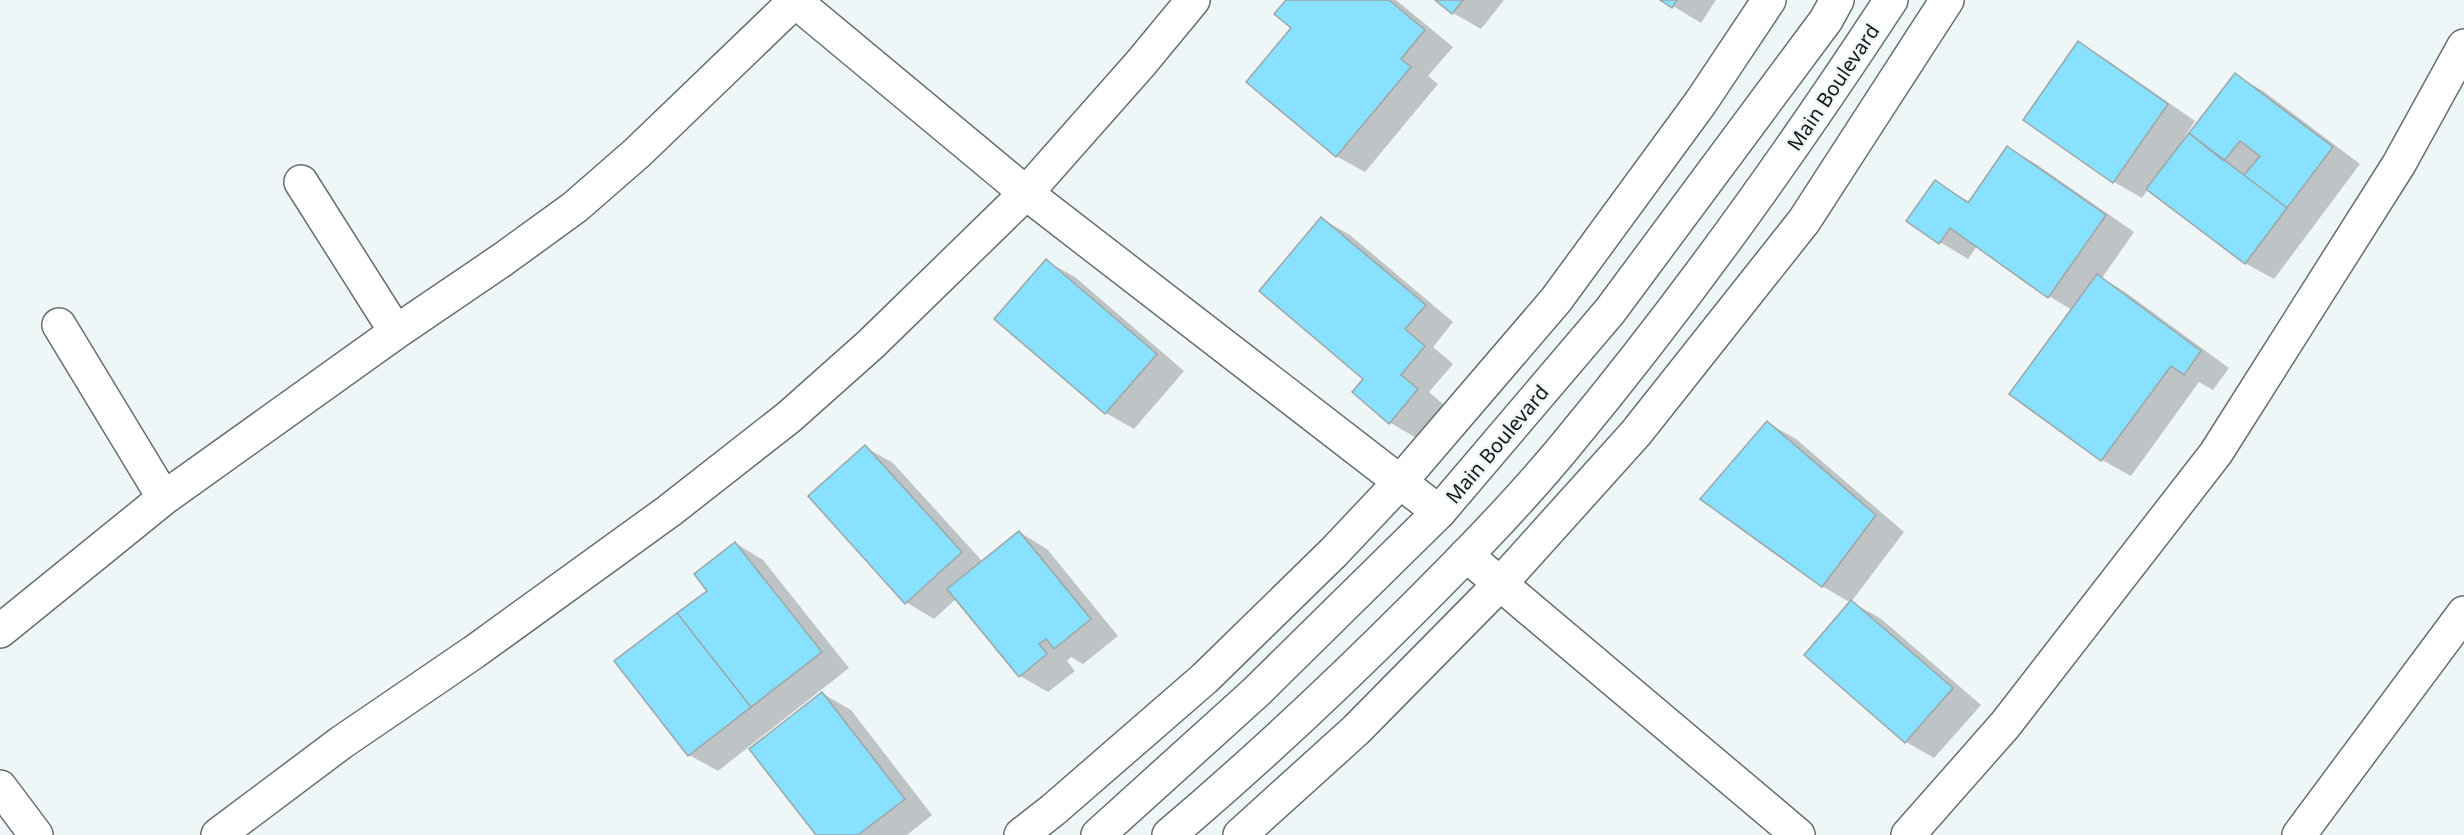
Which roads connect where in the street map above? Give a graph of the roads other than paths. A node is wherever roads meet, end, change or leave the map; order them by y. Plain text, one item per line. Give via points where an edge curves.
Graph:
1 (796, 0) edge
2 (1192, 0) edge
3 (1769, 0) edge
4 (1837, 0) edge
5 (1892, 0) edge
6 (1947, 0) edge
7 (2464, 46) edge
8 (301, 182) dead end
9 (1026, 193) junction
10 (59, 325) dead end
11 (396, 332) junction
12 (1400, 482) junction
13 (164, 498) junction
14 (1439, 512) junction
15 (1466, 555) junction
16 (1500, 584) junction
17 (2460, 627) edge
18 (0, 631) edge
19 (0, 787) edge
20 (36, 835) edge
21 (218, 835) edge
22 (1021, 835) edge
23 (1098, 835) edge
24 (1169, 835) edge
25 (1240, 835) edge
26 (1798, 835) edge
27 (1908, 835) edge
28 (2300, 835) edge

1 - 9 street
1 - 11 street via 575,207
2 - 9 street
3 - 12 street via 1701,102 1556,300
4 - 14 street, Main Boulevard via 1610,312
5 - 15 street, Main Boulevard via 1787,156 1646,344 1565,447
6 - 16 street via 1804,221 1636,433
7 - 27 street via 2399,164 2216,453 2005,725
8 - 11 street
9 - 12 street
9 - 21 street via 871,344 789,417 669,511 342,742
10 - 13 street
11 - 13 street
12 - 14 street
12 - 22 street via 1335,552 1205,678
13 - 18 street
14 - 23 street, Main Boulevard via 1255,693
15 - 16 street
15 - 24 street, Main Boulevard via 1363,658
16 - 25 street via 1356,730
16 - 26 street
17 - 28 street
19 - 20 street

